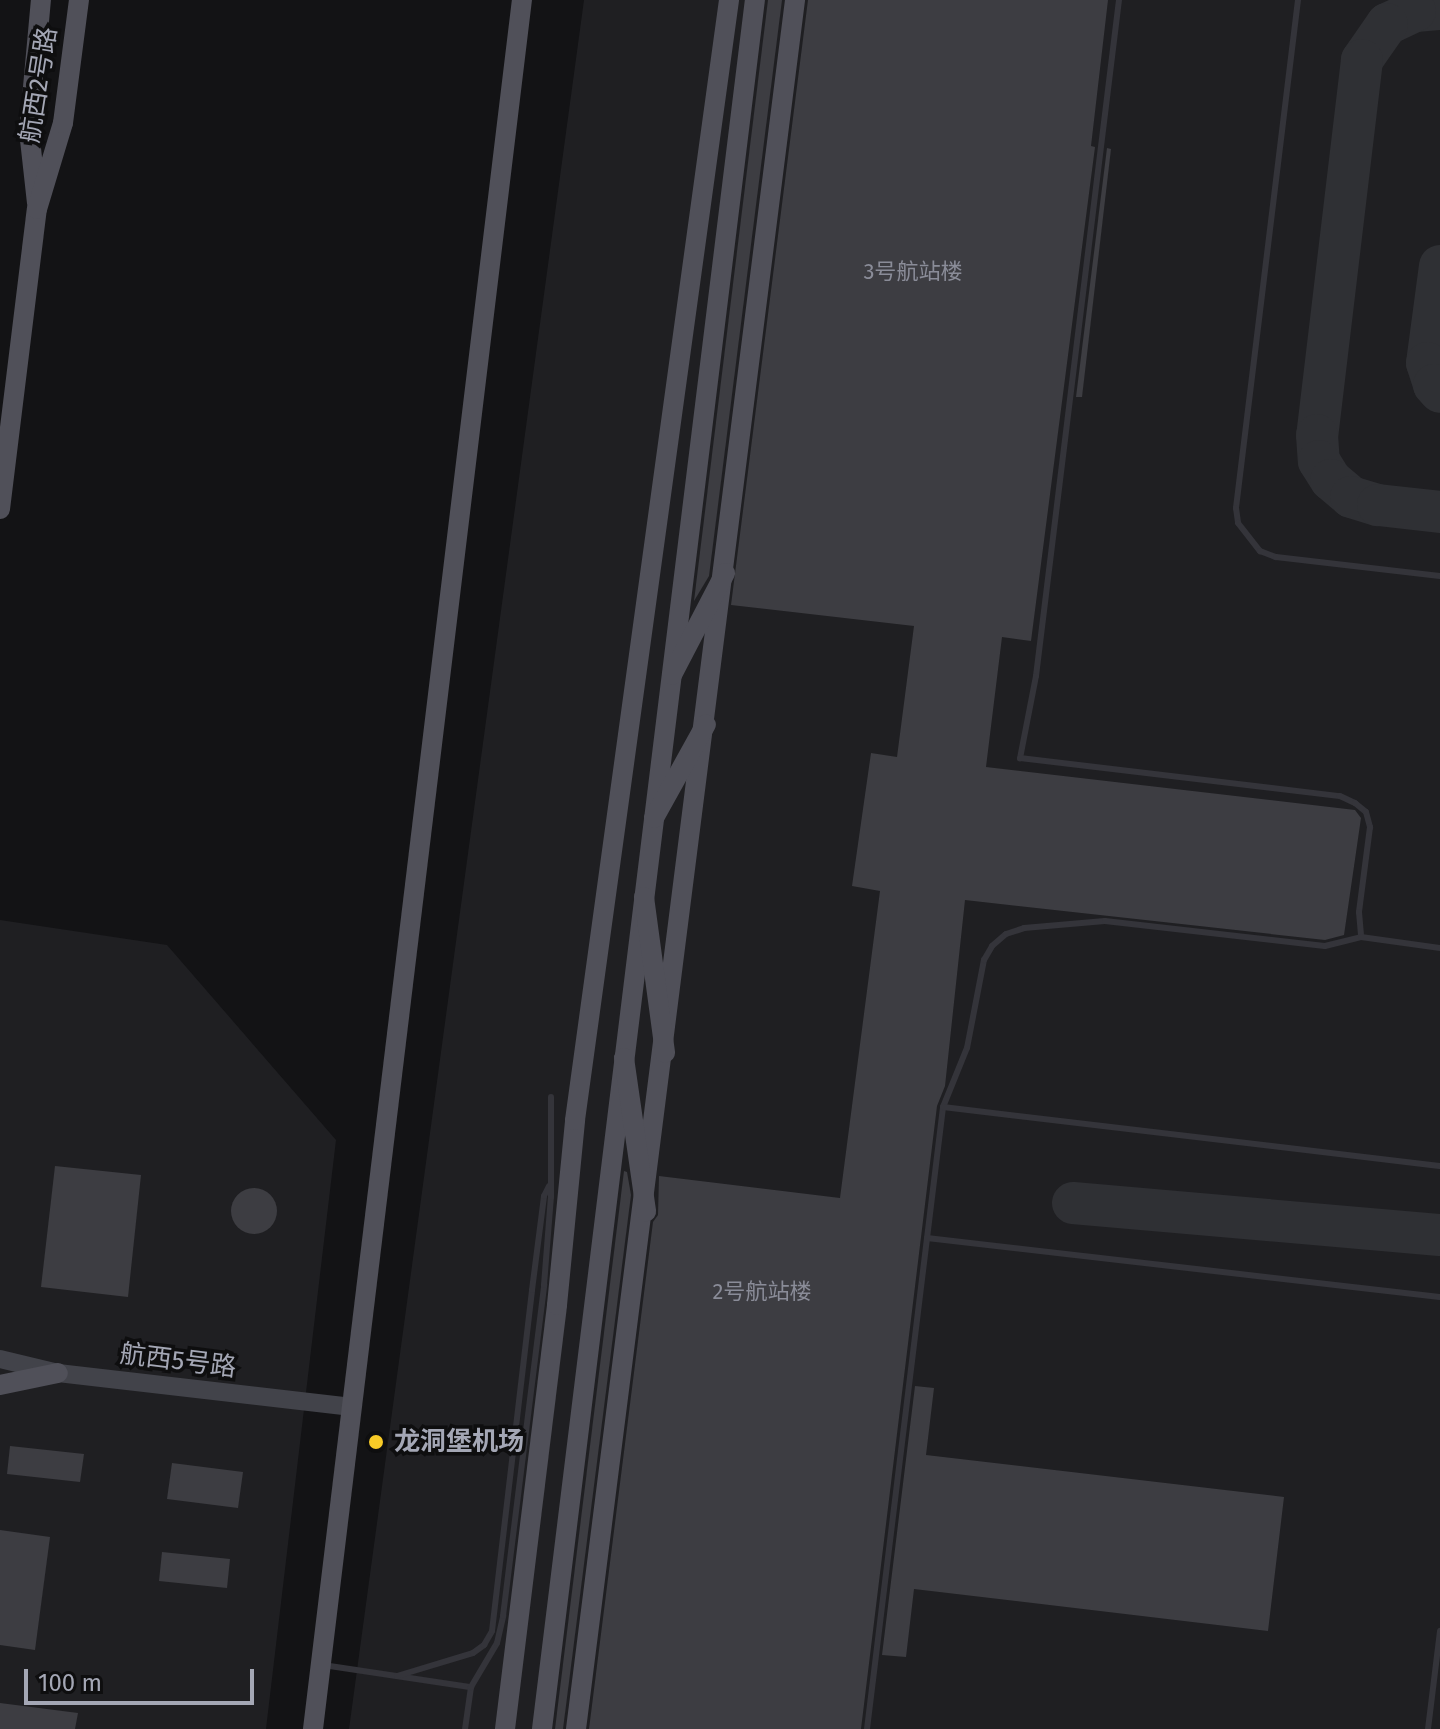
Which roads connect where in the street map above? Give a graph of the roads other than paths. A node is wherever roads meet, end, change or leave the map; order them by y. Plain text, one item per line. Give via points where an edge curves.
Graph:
1 (41, 0) edge
2 (79, 0) edge
3 (522, 0) edge
4 (729, 0) edge
5 (755, 0) edge
6 (795, 0) edge
7 (1119, 0) edge
8 (1298, 0) edge
9 (37, 209) junction
10 (0, 509) edge
11 (725, 573) junction
12 (1440, 576) edge
13 (672, 675) junction
14 (706, 724) junction
15 (654, 818) junction
16 (644, 897) junction
17 (1361, 937) junction
18 (1440, 948) edge
19 (665, 1053) junction
20 (624, 1058) junction
21 (551, 1097) dead end
22 (943, 1107) junction
23 (1440, 1166) edge
24 (549, 1186) junction
25 (646, 1211) junction
26 (927, 1238) junction
27 (1440, 1297) edge
28 (0, 1359) edge
29 (58, 1373) junction
30 (0, 1385) edge
31 (352, 1407) junction
32 (1440, 1631) edge
33 (321, 1665) junction
34 (397, 1676) junction
35 (471, 1687) junction
36 (313, 1729) edge
37 (465, 1729) edge
38 (505, 1729) edge
39 (542, 1729) edge
40 (576, 1729) edge
41 (582, 1729) edge
42 (867, 1729) edge
43 (1428, 1729) edge

1 - 9 main road via 29,131
2 - 9 main road, 航西2号路 via 63,123
3 - 31 main road
4 - 38 main road via 575,1120
5 - 13 main road
6 - 11 main road
6 - 40 main road
7 - 17 lane via 1036,676 1020,758 1340,796 1355,803 1366,812 1370,827 1359,912
8 - 12 lane via 1238,523 1260,551 1276,557
9 - 10 main road, 航西2号路
11 - 13 main road, bridge
11 - 14 main road, bridge
13 - 15 main road, bridge
14 - 15 main road, bridge
14 - 19 main road, bridge
15 - 16 main road
16 - 19 main road, bridge
16 - 20 main road, bridge
17 - 18 lane
17 - 22 lane via 1325,946 1105,921 1006,934 984,960 967,1048
19 - 25 main road, bridge
20 - 25 main road, bridge
20 - 39 main road, bridge
21 - 24 lane
22 - 23 lane
22 - 26 lane
24 - 34 lane via 492,1631 473,1653
24 - 35 lane via 544,1285 503,1616 497,1643
25 - 41 main road
26 - 27 lane
26 - 42 lane
28 - 29 street, 航西5号路
29 - 30 main road
29 - 31 street, 航西5号路
31 - 33 main road
32 - 43 lane
33 - 34 lane
33 - 36 main road
34 - 35 lane
35 - 37 lane

